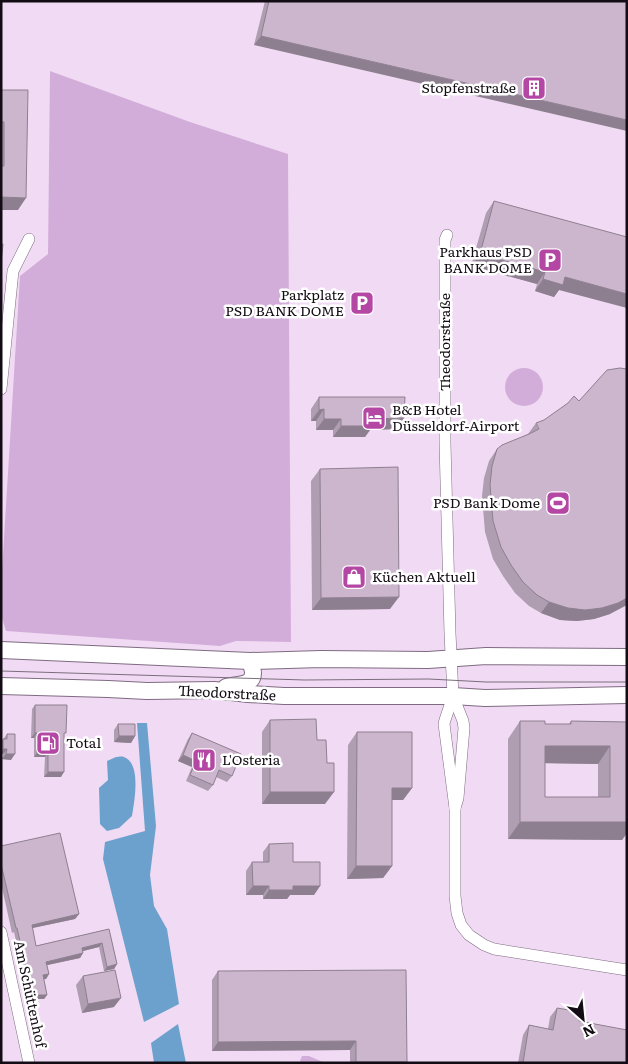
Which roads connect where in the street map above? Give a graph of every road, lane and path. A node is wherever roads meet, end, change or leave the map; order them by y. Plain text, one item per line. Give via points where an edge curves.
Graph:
1 (447, 236) dead end
2 (29, 239) dead end
3 (1, 389) edge
4 (1, 650) edge
5 (627, 657) edge
6 (452, 658) junction
7 (250, 661) junction
8 (1, 686) edge
9 (214, 690) junction
10 (627, 695) edge
11 (453, 696) junction
12 (455, 808) junction
13 (1, 932) edge
14 (627, 970) edge
15 (29, 1063) edge

1 - 6 street, Theodorstraße via 444,248 445,443
2 - 3 street via 13,271
4 - 7 main road
5 - 6 main road
6 - 7 main road
6 - 11 street, Theodorstraße
7 - 9 main road via 253,673 250,681
8 - 9 main road, Theodorstraße
9 - 11 main road, Theodorstraße via 284,696
10 - 11 main road, Theodorstraße
11 - 12 street via 444,724
11 - 12 street via 464,728
12 - 14 street via 455,896 460,925 469,935 494,949
13 - 15 street, Am Schüttenhof

